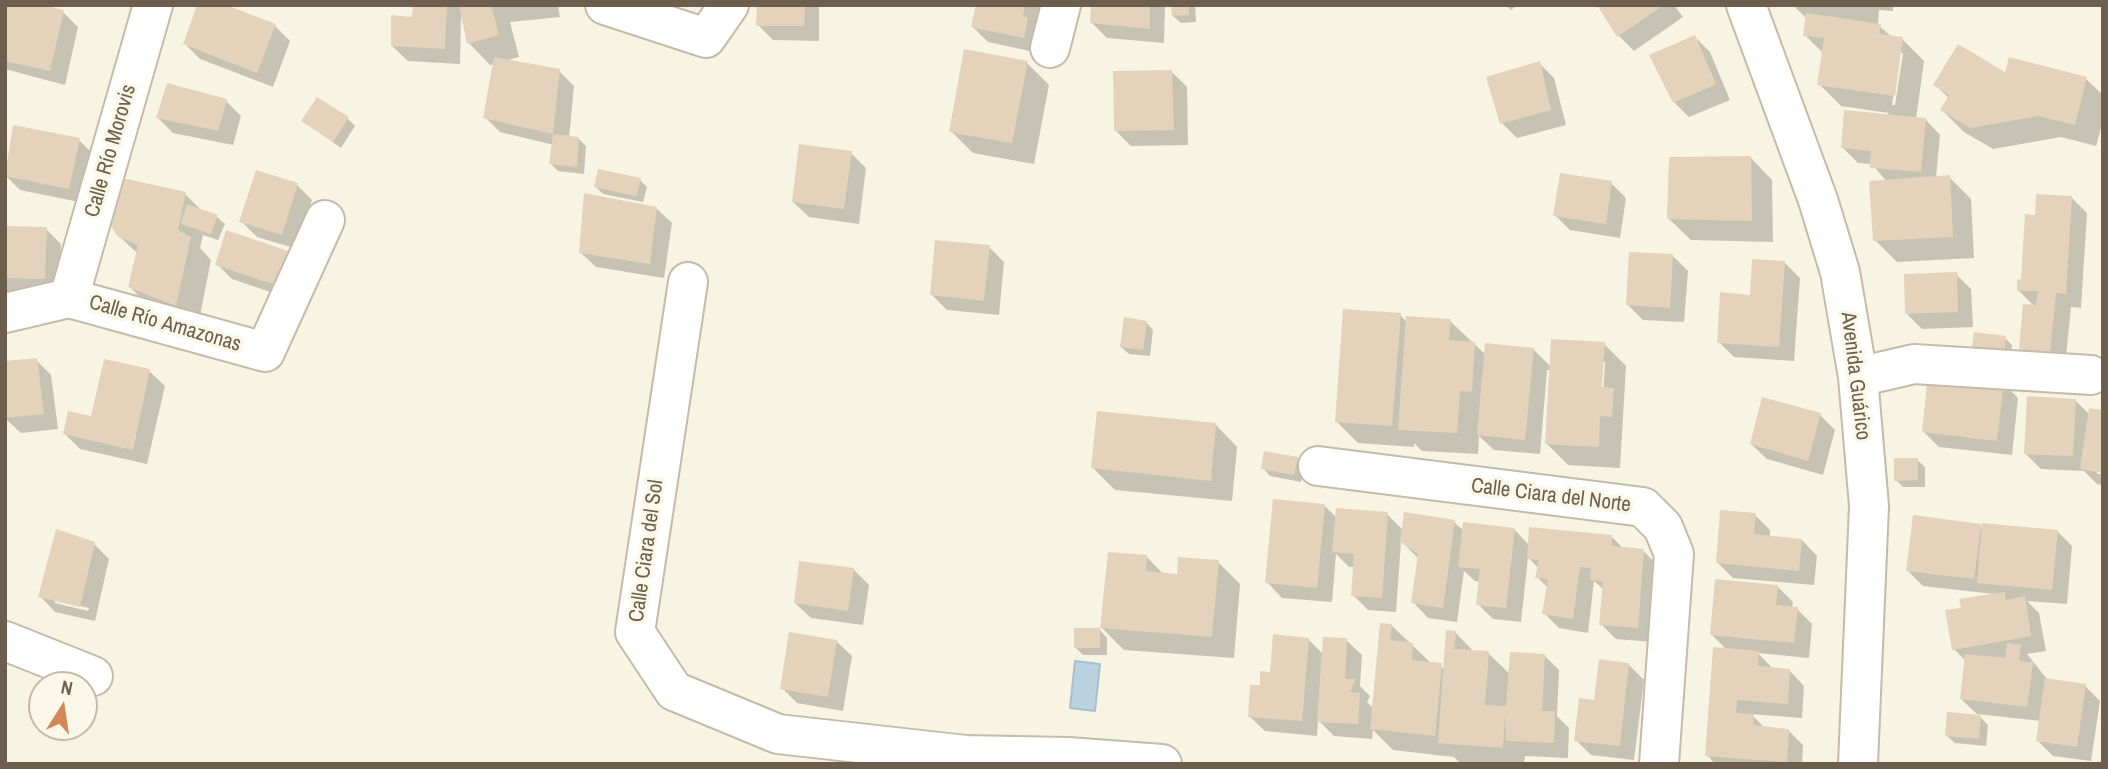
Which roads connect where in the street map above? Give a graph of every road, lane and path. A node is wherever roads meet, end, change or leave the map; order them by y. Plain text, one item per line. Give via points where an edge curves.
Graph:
1 (153, 5) edge
2 (605, 5) edge
3 (729, 5) edge
4 (1060, 5) edge
5 (1746, 5) edge
6 (1050, 48) dead end
7 (325, 220) dead end
8 (688, 282) dead end
9 (69, 298) junction
10 (5, 313) edge
11 (2091, 375) dead end
12 (1858, 377) junction
13 (1318, 467) dead end
14 (5, 641) edge
15 (80, 671) edge
16 (1162, 764) edge
17 (1658, 764) edge
18 (1858, 764) edge

1 - 9 street, Calle Río Morovis
2 - 3 street via 706,38
4 - 6 street
5 - 12 street, Avenida Guárico via 1822,212 1840,272
7 - 9 street, Calle Río Amazonas via 265,352
8 - 16 street, Calle Ciara del Sol via 635,632 674,691 778,734 966,755
9 - 10 street, Calle Río Amazonas
11 - 12 street via 1914,364
12 - 18 street, Avenida Guárico via 1869,506
13 - 17 street, Calle Ciara del Norte via 1643,507 1663,527 1674,554
14 - 15 street

